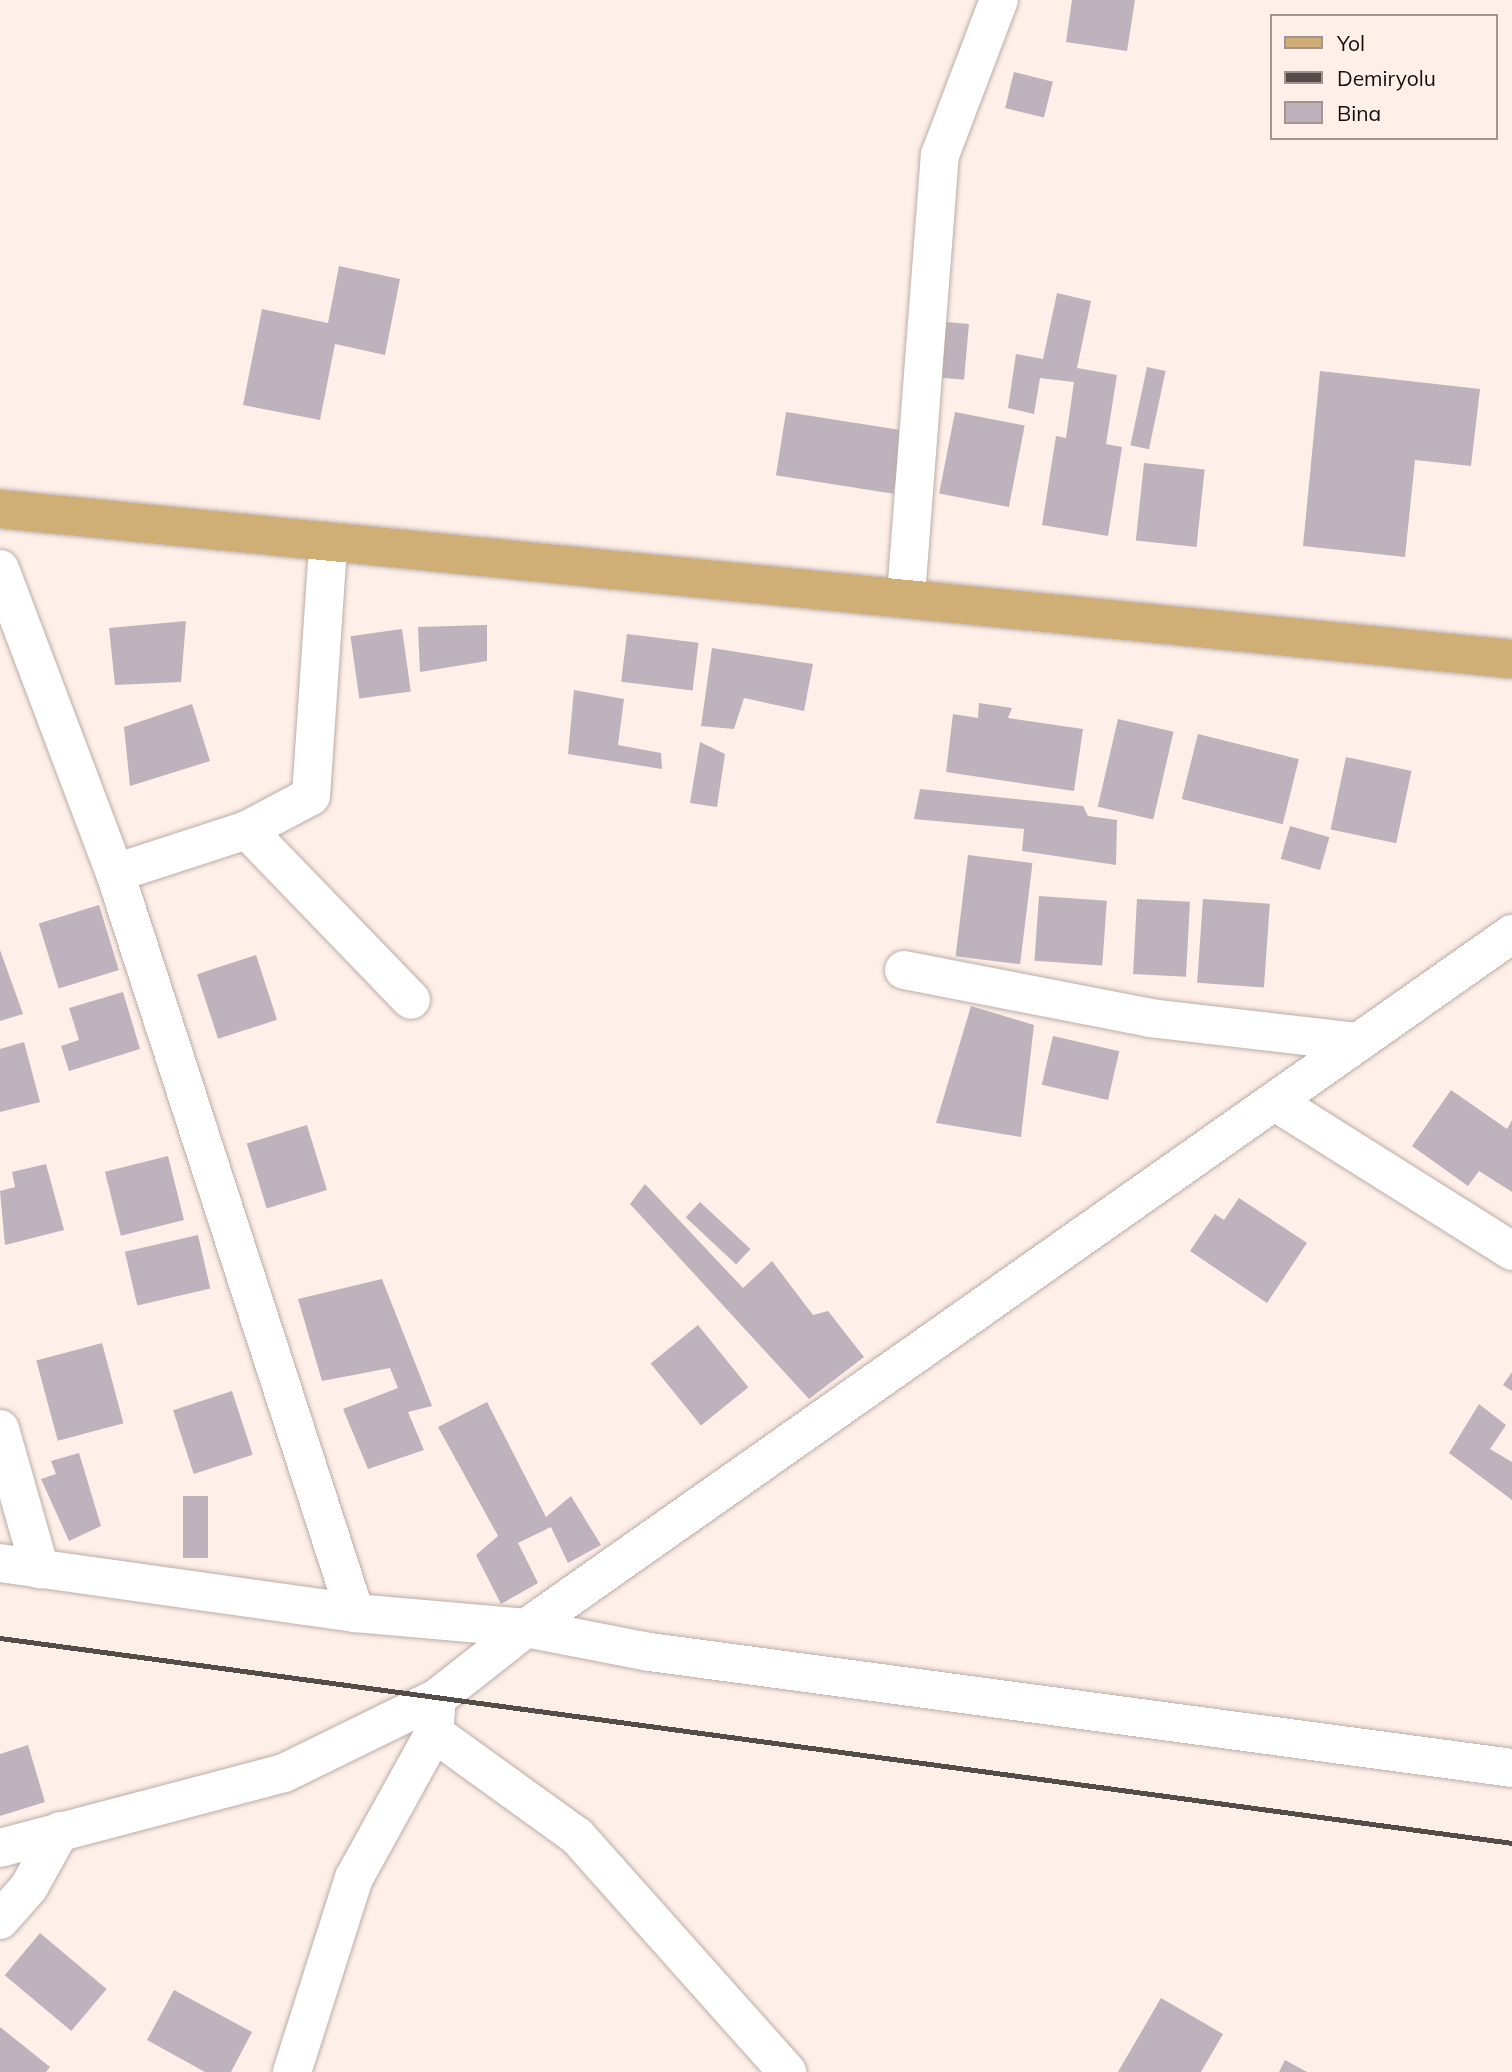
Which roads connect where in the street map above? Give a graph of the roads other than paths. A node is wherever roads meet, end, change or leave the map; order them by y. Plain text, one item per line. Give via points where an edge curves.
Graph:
1 (999, 0) edge
2 (0, 509) edge
3 (328, 545) junction
4 (0, 569) edge
5 (906, 595) junction
6 (1512, 659) edge
7 (247, 830) junction
8 (115, 873) junction
9 (1512, 934) edge
10 (904, 970) dead end
11 (411, 1000) dead end
12 (1357, 1042) junction
13 (1277, 1103) junction
14 (1512, 1251) edge
15 (0, 1429) edge
16 (0, 1563) edge
17 (40, 1569) junction
18 (355, 1613) junction
19 (526, 1628) junction
20 (435, 1716) junction
21 (1512, 1768) edge
22 (60, 1831) junction
23 (0, 1848) edge
24 (0, 1920) edge
25 (292, 2072) edge
26 (787, 2072) edge

1 - 5 street via 940,155
2 - 3 main road
3 - 5 main road
3 - 7 street via 311,796
4 - 8 street
5 - 6 main road
7 - 8 street
7 - 11 street
8 - 18 street
9 - 12 street
10 - 12 street via 1150,1018
12 - 13 street
13 - 14 street
13 - 19 street
15 - 17 street
16 - 17 street
17 - 18 street
18 - 19 street
19 - 20 street
19 - 21 street via 650,1652
20 - 22 street via 284,1773
20 - 25 street via 354,1878
20 - 26 street via 577,1836
22 - 23 street
22 - 24 street via 29,1887

